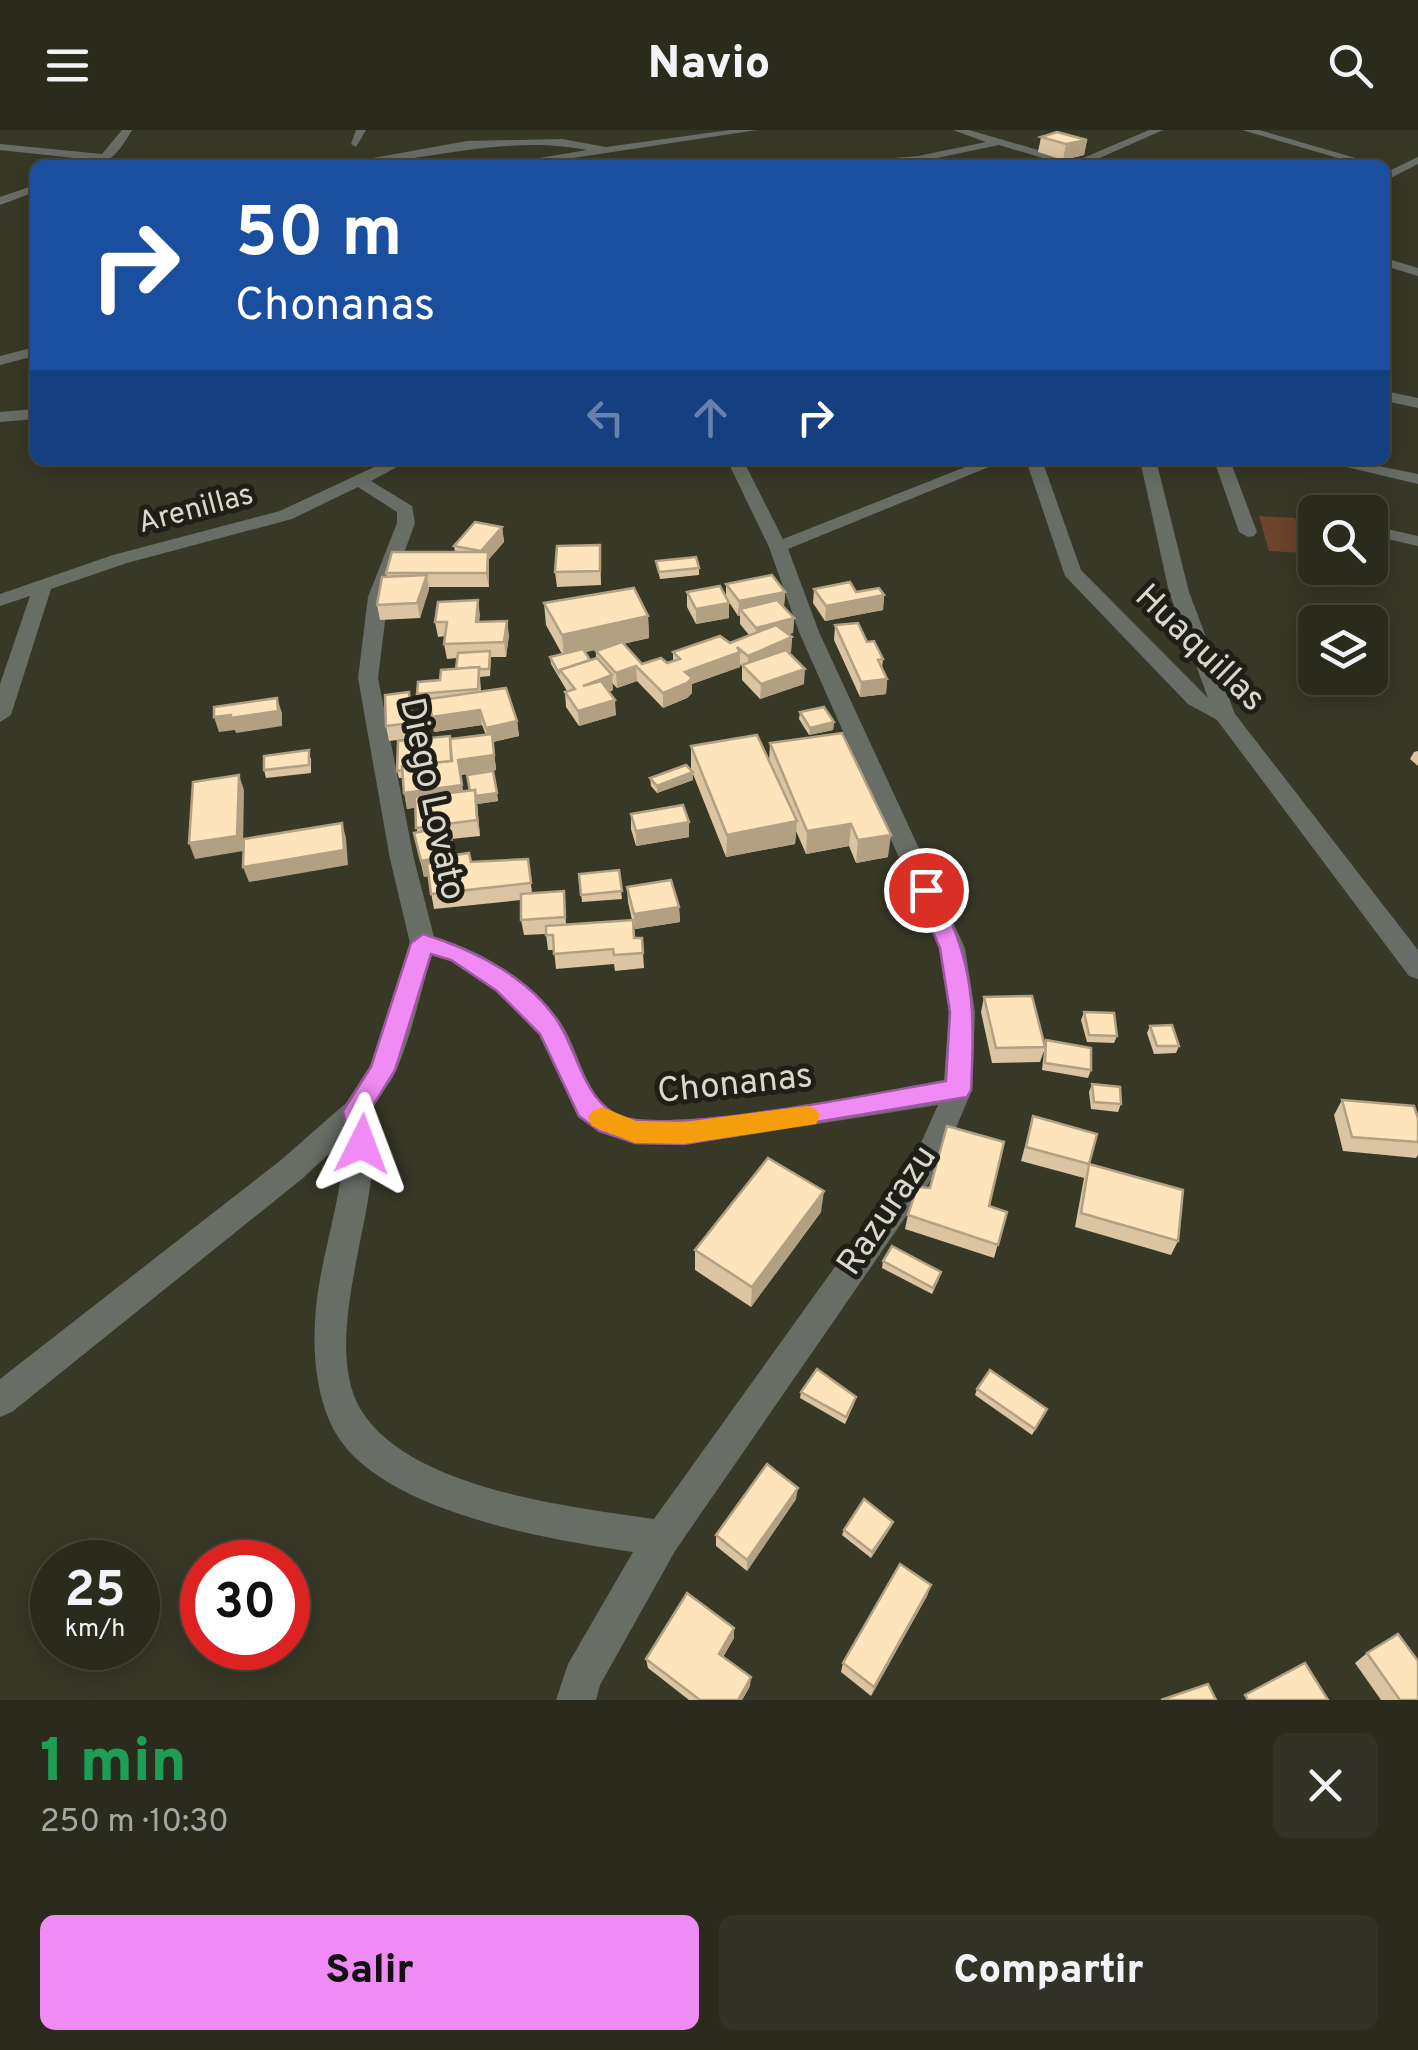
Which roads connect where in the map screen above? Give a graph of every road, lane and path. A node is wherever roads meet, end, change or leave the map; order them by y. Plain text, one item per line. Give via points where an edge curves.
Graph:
1 (127, 130) edge
2 (361, 130) edge
3 (667, 130) edge
4 (752, 130) edge
5 (958, 130) edge
6 (1158, 130) edge
7 (1247, 130) edge
8 (678, 140) junction
9 (1000, 142) junction
10 (356, 144) dead end
11 (0, 147) edge
12 (604, 150) junction
13 (105, 158) junction
14 (102, 160) edge
15 (368, 160) edge
16 (537, 160) edge
17 (889, 160) edge
18 (1060, 160) edge
19 (1089, 160) edge
20 (1356, 160) edge
21 (1418, 160) edge
22 (1390, 173) edge
23 (30, 190) edge
24 (0, 201) edge
25 (1390, 264) edge
26 (1418, 272) edge
27 (30, 352) edge
28 (0, 361) edge
29 (1390, 397) edge
30 (1418, 403) edge
31 (30, 414) edge
32 (0, 417) edge
33 (391, 465) edge
34 (738, 465) edge
35 (985, 465) edge
36 (1036, 465) edge
37 (1149, 465) edge
38 (1224, 465) edge
39 (1350, 465) edge
40 (1418, 479) edge
41 (359, 480) junction
42 (1248, 532) dead end
43 (1388, 534) edge
44 (1418, 542) edge
45 (778, 546) junction
46 (42, 588) junction
47 (0, 600) edge
48 (0, 714) edge
49 (1224, 715) junction
50 (423, 943) junction
51 (1418, 969) edge
52 (958, 1090) junction
53 (356, 1111) junction
54 (0, 1400) edge
55 (662, 1538) junction
56 (576, 1700) edge

1 - 13 street
2 - 10 street
3 - 8 street
4 - 8 street
5 - 9 street
6 - 19 street
7 - 20 street
8 - 12 street
9 - 17 street
9 - 18 street
11 - 13 street
12 - 15 street via 562,142 454,145
12 - 16 street
13 - 14 street
21 - 22 street
23 - 24 street
25 - 26 street
27 - 28 street
29 - 30 street
31 - 32 street
33 - 41 street, Arenillas
34 - 45 street, Razurazu
35 - 45 street
36 - 49 street, Huaquillas via 1072,572 1195,700
37 - 49 street via 1178,592
38 - 42 street
39 - 40 street
41 - 46 street, Arenillas via 286,515 137,554
41 - 50 street, Diego Lovato via 406,510 378,596 368,678
43 - 44 street
45 - 52 street, Razurazu via 809,632 952,948 962,1012
46 - 47 street, Arenillas
46 - 48 street
49 - 51 street, Huaquillas
50 - 52 street, Chonanas via 459,954 506,984 549,1028 588,1109 635,1132 684,1133
50 - 53 street, Diego Lovato via 382,1070
52 - 55 street, Razurazu via 928,1161
53 - 54 street, Diego Lovato
53 - 55 street via 362,1144 332,1312 333,1377 353,1430 407,1472 466,1498
55 - 56 street, Razurazu via 582,1678

